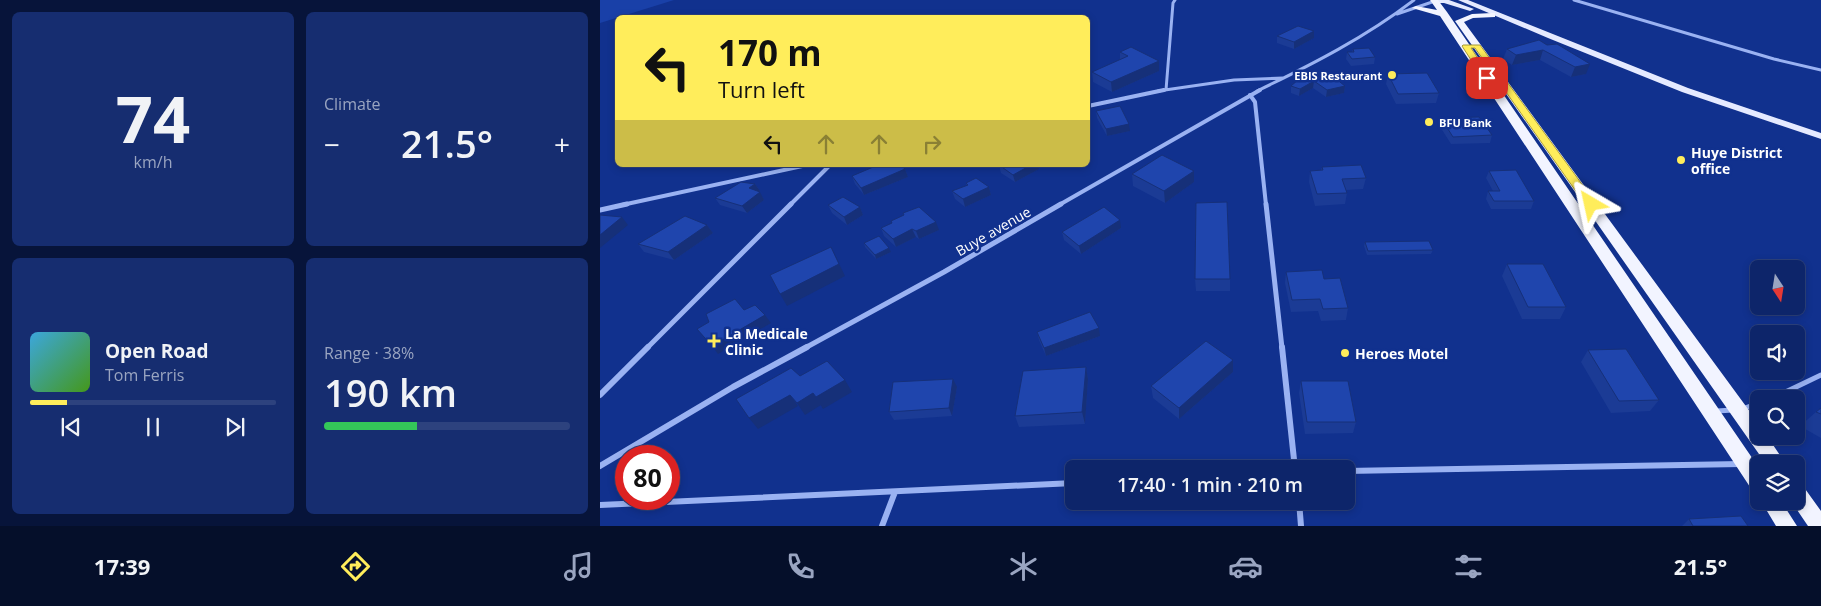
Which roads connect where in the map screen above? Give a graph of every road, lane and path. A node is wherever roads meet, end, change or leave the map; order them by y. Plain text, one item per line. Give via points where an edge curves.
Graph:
1 (1175, 0) edge
2 (1462, 0) edge
3 (1574, 0) edge
4 (1441, 3) edge
5 (1415, 4) edge
6 (1396, 14) junction
7 (1492, 15) junction
8 (1506, 19) junction
9 (1459, 21) junction
10 (1471, 46) junction
11 (1821, 70) edge
12 (1286, 78) junction
13 (1166, 90) junction
14 (1250, 95) junction
15 (1090, 106) edge
16 (1821, 136) edge
17 (798, 167) edge
18 (828, 167) edge
19 (600, 210) edge
20 (1821, 375) edge
21 (1790, 390) edge
22 (600, 395) edge
23 (1750, 406) edge
24 (1739, 410) junction
25 (1710, 412) junction
26 (1770, 455) edge
27 (1294, 460) edge
28 (1746, 464) junction
29 (1750, 464) edge
30 (600, 466) edge
31 (1355, 470) edge
32 (1750, 470) edge
33 (1065, 483) edge
34 (895, 492) junction
35 (600, 505) edge
36 (1805, 505) edge
37 (1299, 510) edge
38 (1776, 510) edge
39 (882, 526) edge
40 (1301, 526) edge
41 (1787, 526) edge
42 (1820, 526) edge

1 - 13 street
2 - 8 main road
3 - 11 street
4 - 5 highway
4 - 5 street
4 - 7 main road
4 - 9 highway
4 - 10 highway
5 - 6 street
5 - 6 street
6 - 12 street, Buye avenue
7 - 8 main road
7 - 9 highway via 1472,16
8 - 16 main road via 1749,113
9 - 10 highway
10 - 24 highway
10 - 25 highway
12 - 13 street via 1248,77
12 - 14 street, Buye avenue
13 - 15 street
14 - 27 street via 1254,102
14 - 30 street, Buye avenue via 944,272 733,387
17 - 19 street
18 - 22 street
20 - 21 lane
23 - 24 lane
24 - 25 lane
24 - 26 highway
25 - 28 highway
28 - 29 street
28 - 31 street
28 - 32 highway
33 - 34 street
34 - 35 street
34 - 39 street
36 - 42 highway
37 - 40 street
38 - 41 highway

